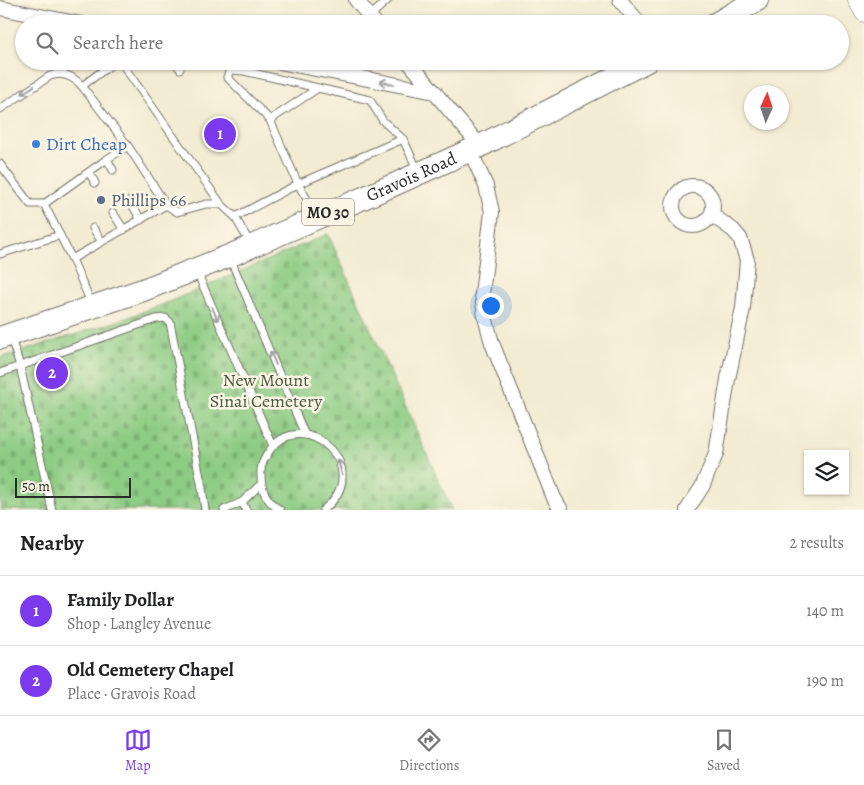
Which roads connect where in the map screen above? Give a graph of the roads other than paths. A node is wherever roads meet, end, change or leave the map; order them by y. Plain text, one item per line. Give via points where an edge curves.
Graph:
1 (356, 0) edge
2 (388, 0) edge
3 (620, 0) edge
4 (757, 0) edge
5 (857, 0) edge
6 (0, 8) edge
7 (864, 12) edge
8 (35, 15) edge
9 (369, 15) edge
10 (377, 15) edge
11 (632, 15) edge
12 (731, 15) edge
13 (104, 70) edge
14 (126, 70) edge
15 (321, 70) edge
16 (416, 70) edge
17 (629, 70) edge
18 (82, 86) junction
19 (318, 88) junction
20 (435, 92) junction
21 (0, 109) edge
22 (270, 120) junction
23 (403, 139) junction
24 (128, 146) junction
25 (475, 148) junction
26 (107, 159) junction
27 (0, 164) edge
28 (113, 170) dead end
29 (88, 172) junction
30 (419, 173) junction
31 (95, 183) dead end
32 (298, 184) junction
33 (130, 201) dead end
34 (44, 204) junction
35 (221, 204) junction
36 (166, 205) junction
37 (113, 213) dead end
38 (712, 214) dead end
39 (317, 216) junction
40 (235, 217) junction
41 (141, 220) junction
42 (93, 228) dead end
43 (124, 230) junction
44 (60, 235) junction
45 (102, 242) junction
46 (252, 246) junction
47 (0, 254) edge
48 (229, 256) junction
49 (72, 259) junction
50 (196, 269) junction
51 (94, 308) junction
52 (5, 336) edge
53 (20, 366) junction
54 (0, 373) edge
55 (305, 435) junction
56 (272, 446) junction
57 (261, 484) junction
58 (242, 502) junction
59 (52, 510) edge
60 (205, 510) edge
61 (224, 510) edge
62 (246, 510) edge
63 (280, 510) edge
64 (324, 510) edge
65 (561, 510) edge
66 (686, 510) edge

1 - 9 street
2 - 10 lane
3 - 11 street
4 - 12 main road
5 - 7 street
6 - 8 street
13 - 18 lane
14 - 35 lane
20 -> 15 street
16 - 20 street
17 - 25 main road, Gravois Road / MO 30
18 -> 21 lane via 75,78 57,73
18 - 24 lane
19 - 22 lane
19 - 22 lane via 230,70 227,77
19 - 23 lane via 370,100 383,121
20 - 25 street
22 - 32 lane
23 - 30 lane
23 - 32 lane
24 - 26 lane
24 - 36 lane
25 - 30 main road, Gravois Road / MO 30
25 - 65 street via 492,212 482,294 485,317 519,413
26 - 28 lane
26 - 29 lane
27 - 34 lane via 30,204
29 - 31 lane
29 - 34 lane
30 - 39 main road, Gravois Road / MO 30
32 - 39 lane
32 - 40 lane
33 - 41 lane
34 - 44 lane
35 - 36 lane via 206,204 177,212
35 - 40 lane
36 - 41 lane
37 - 43 lane
38 - 66 street via 740,238 747,260 743,308 716,454 702,487
39 - 46 main road, Gravois Road / MO 30
40 - 46 lane
41 - 43 lane
42 - 45 lane
43 - 45 lane
44 - 47 lane
44 - 49 lane
45 - 49 lane
46 - 48 main road, Gravois Road / MO 30
48 - 50 main road, Gravois Road / MO 30
55 -> 48 lane
49 - 51 lane
50 - 51 main road, Gravois Road / MO 30
50 -> 56 lane
51 - 52 main road, Gravois Road / MO 30
52 - 53 lane
53 - 54 lane
53 - 59 lane
53 - 60 lane via 165,318 170,322
55 - 56 lane via 284,439
64 -> 55 lane via 340,489 340,462 334,450 323,441
56 - 57 lane via 260,470
57 - 58 lane
57 - 63 lane via 274,507
58 - 61 lane
58 - 62 lane

